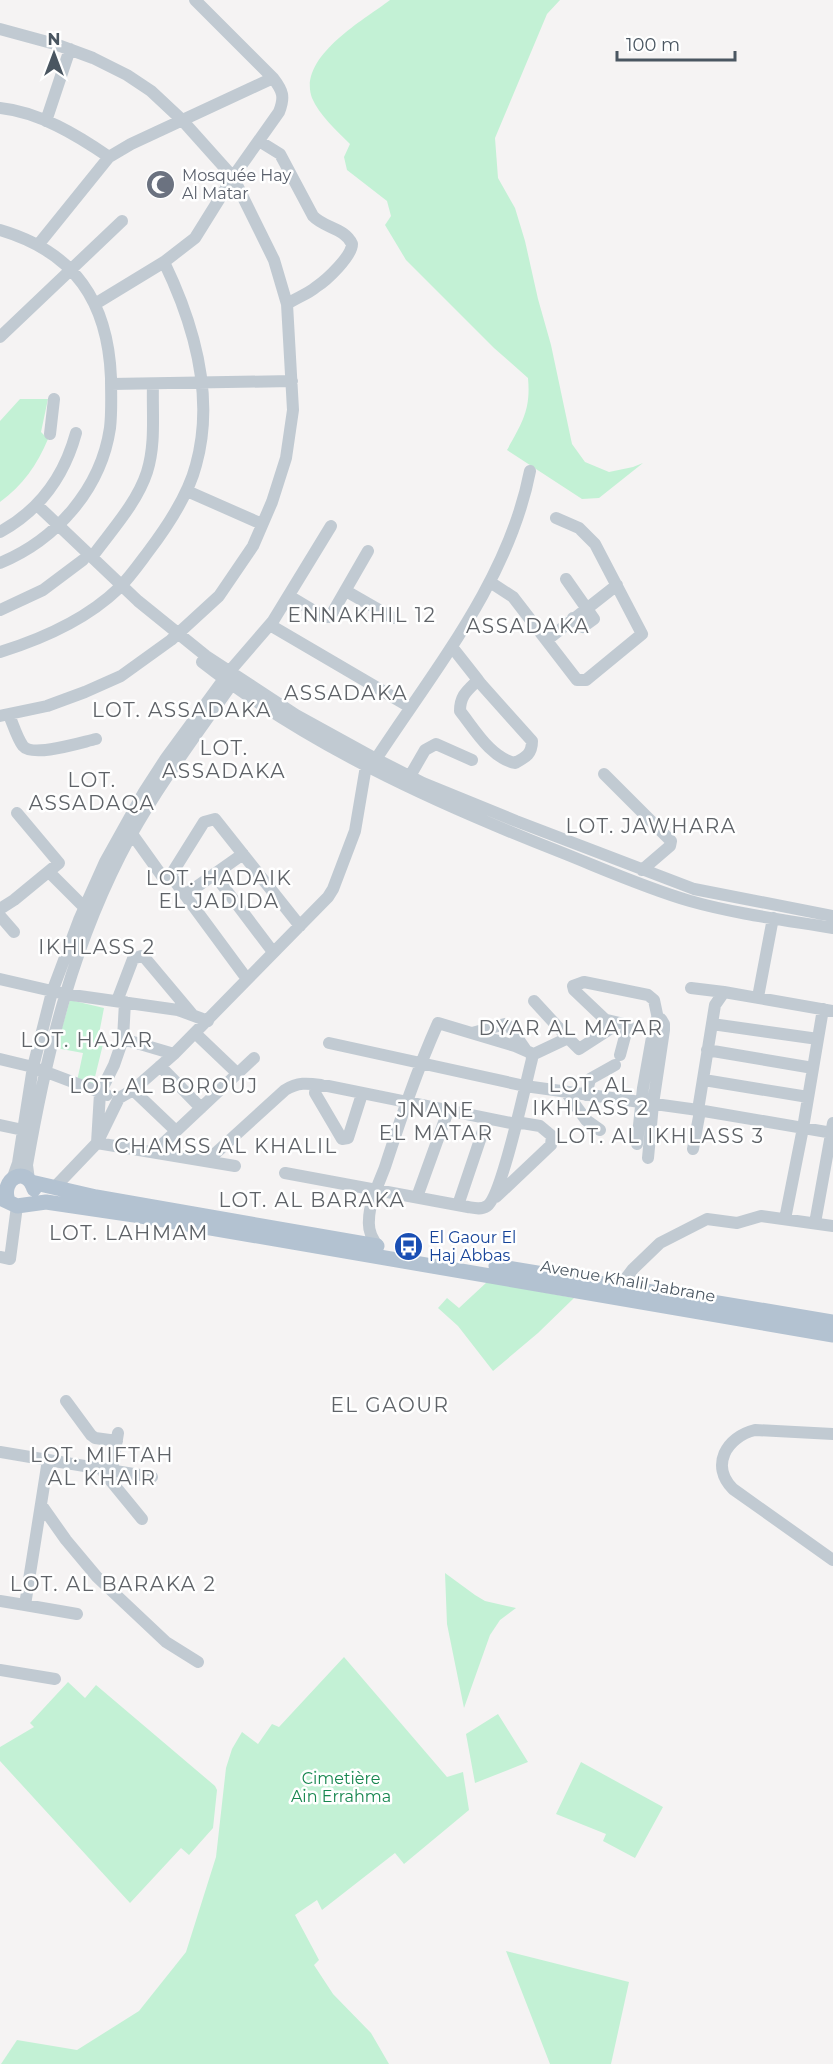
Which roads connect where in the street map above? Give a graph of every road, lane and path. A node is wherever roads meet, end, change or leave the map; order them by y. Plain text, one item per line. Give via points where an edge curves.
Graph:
1 (195, 0) edge
2 (0, 29) edge
3 (70, 49) junction
4 (273, 78) junction
5 (0, 108) edge
6 (182, 120) junction
7 (46, 121) junction
8 (259, 141) junction
9 (109, 157) junction
10 (233, 177) junction
11 (122, 220) dead end
12 (0, 230) edge
13 (38, 245) junction
14 (164, 262) junction
15 (70, 270) junction
16 (95, 304) junction
17 (287, 304) junction
18 (0, 337) edge
19 (292, 381) junction
20 (202, 383) junction
21 (111, 384) junction
22 (153, 384) junction
23 (54, 399) dead end
24 (76, 433) dead end
25 (50, 434) dead end
26 (531, 471) dead end
27 (187, 491) junction
28 (37, 505) junction
29 (556, 518) dead end
30 (262, 524) junction
31 (331, 526) dead end
32 (55, 528) junction
33 (0, 532) edge
34 (368, 551) dead end
35 (88, 559) junction
36 (0, 563) edge
37 (566, 579) dead end
38 (490, 582) junction
39 (617, 585) junction
40 (119, 588) junction
41 (346, 591) junction
42 (290, 596) junction
43 (586, 608) junction
44 (0, 610) edge
45 (393, 618) dead end
46 (270, 625) junction
47 (174, 637) junction
48 (547, 640) junction
49 (452, 646) junction
50 (0, 652) edge
51 (230, 678) junction
52 (478, 680) junction
53 (410, 707) junction
54 (5, 716) edge
55 (96, 739) dead end
56 (472, 760) dead end
57 (371, 762) junction
58 (604, 774) dead end
59 (410, 776) junction
60 (17, 813) dead end
61 (132, 834) junction
62 (243, 854) junction
63 (642, 870) junction
64 (50, 872) junction
65 (214, 874) junction
66 (170, 877) junction
67 (162, 890) dead end
68 (185, 895) junction
69 (0, 909) edge
70 (89, 912) junction
71 (0, 916) edge
72 (833, 916) edge
73 (773, 918) junction
74 (300, 926) junction
75 (833, 928) edge
76 (14, 932) dead end
77 (273, 952) junction
78 (0, 979) edge
79 (247, 980) junction
80 (691, 988) dead end
81 (724, 992) junction
82 (59, 993) junction
83 (758, 997) junction
84 (121, 1001) junction
85 (534, 1001) dead end
86 (828, 1010) edge
87 (192, 1014) junction
88 (606, 1020) junction
89 (208, 1021) junction
90 (712, 1024) junction
91 (195, 1033) junction
92 (472, 1033) junction
93 (568, 1038) junction
94 (818, 1039) junction
95 (123, 1040) junction
96 (329, 1043) dead end
97 (707, 1050) junction
98 (529, 1052) junction
99 (174, 1054) junction
100 (254, 1058) dead end
101 (0, 1059) edge
102 (420, 1062) junction
103 (160, 1066) junction
104 (813, 1068) junction
105 (39, 1069) junction
106 (238, 1074) junction
107 (704, 1080) junction
108 (321, 1085) junction
109 (525, 1086) junction
110 (133, 1090) junction
111 (566, 1092) junction
112 (100, 1093) junction
113 (362, 1094) junction
114 (586, 1095) junction
115 (808, 1097) junction
116 (118, 1098) junction
117 (406, 1103) junction
118 (647, 1104) junction
119 (201, 1108) junction
120 (699, 1110) junction
121 (448, 1111) junction
122 (487, 1119) junction
123 (516, 1123) junction
124 (0, 1125) edge
125 (803, 1128) junction
126 (832, 1129) edge
127 (23, 1130) junction
128 (600, 1130) dead end
129 (176, 1131) junction
130 (97, 1143) junction
131 (637, 1144) dead end
132 (693, 1149) dead end
133 (154, 1152) junction
134 (648, 1158) dead end
135 (207, 1161) junction
136 (235, 1166) dead end
137 (285, 1173) dead end
138 (8, 1178) edge
139 (30, 1181) junction
140 (54, 1188) junction
141 (377, 1189) junction
142 (417, 1197) junction
143 (13, 1202) edge
144 (491, 1202) junction
145 (458, 1205) junction
146 (369, 1219) junction
147 (785, 1219) junction
148 (814, 1223) junction
149 (833, 1226) edge
150 (350, 1241) junction
151 (378, 1246) junction
152 (10, 1261) edge
153 (612, 1289) junction
154 (833, 1322) edge
155 (833, 1335) edge
156 (66, 1401) dead end
157 (833, 1434) edge
158 (0, 1452) edge
159 (48, 1460) junction
160 (106, 1469) junction
161 (152, 1477) dead end
162 (42, 1506) junction
163 (142, 1519) dead end
164 (833, 1560) edge
165 (0, 1601) edge
166 (26, 1605) junction
167 (76, 1614) dead end
168 (198, 1662) dead end
169 (0, 1670) edge
170 (55, 1679) dead end

1 - 4 street
2 - 3 street
3 - 6 street via 127,75
3 - 7 street
4 - 6 street
4 - 8 street via 283,93 283,102
5 - 7 street
6 - 9 street
6 - 10 street
7 - 9 street
8 - 10 street
8 - 17 street via 280,154 313,216 344,233 352,244 351,251 325,280
9 - 13 street
10 - 14 street via 195,238
10 - 17 street via 274,260
11 - 15 street
12 - 13 street
13 - 15 street
14 - 16 street
14 - 20 street via 188,317
15 - 16 street
15 - 18 street
16 - 21 street via 108,341
17 - 19 street
19 - 20 street
19 - 30 street via 293,410 286,458
20 - 22 street
20 - 27 street via 200,445
21 - 22 street
21 - 32 street via 111,417 104,454 87,491
22 - 35 street via 147,471 138,493
23 - 25 street
24 - 28 street via 64,468
26 - 38 street via 514,527
27 - 30 street
27 - 40 street via 158,538
28 - 32 street
28 - 33 street
29 - 39 street via 579,528 595,544
30 - 47 street via 247,556 219,596
31 - 42 street
32 - 35 street
32 - 36 street
34 - 41 street
35 - 40 street
35 - 44 street via 43,590
37 - 43 street
38 - 48 street via 513,597
38 - 49 street
39 - 43 street
39 - 48 street via 642,634 586,680 577,680
40 - 47 street
40 - 50 street via 45,636
41 - 42 street via 327,618
41 - 45 street
42 - 46 street
43 - 48 street
46 - 51 street
46 - 53 street
47 - 51 street
47 - 54 street via 121,676 47,706
49 - 52 street
49 - 53 street
51 - 57 street
51 - 61 street
51 - 70 street via 182,735 144,792 105,862
52 - 52 street via 532,741 528,756 515,763 503,760 460,711 465,692
53 - 57 street
54 - 55 street via 29,751
56 - 59 street via 436,744 425,750
57 - 59 street
57 - 73 street via 495,826 658,890 690,901
57 - 74 street via 355,831 333,889
58 - 63 street via 671,841
59 - 63 street
60 - 64 street via 59,863
61 - 66 street via 162,876
61 - 70 street
62 - 65 street
62 - 66 street via 219,821 206,820
62 - 74 street
63 - 72 street via 694,889
64 - 69 street
64 - 70 street
65 - 68 street
65 - 77 street
66 - 67 street
66 - 68 street
68 - 79 street
70 - 82 street
71 - 76 street
73 - 75 street
73 - 83 street
74 - 77 street
77 - 79 street
78 - 82 street
79 - 89 street
80 - 81 street
81 - 83 street
81 - 90 street via 715,1005
82 - 84 street
82 - 105 street
83 - 86 street
84 - 87 street
84 - 87 street via 133,958 141,956
84 - 95 street
85 - 93 street
86 - 94 street
87 - 89 street
88 - 93 street via 613,1027 579,1049
88 - 114 street via 628,1025 618,1060 590,1079
88 - 118 street via 573,986 584,982 648,995 654,1000 658,1019 654,1026
89 - 91 street
90 - 94 street
90 - 97 street
91 - 99 street
91 - 106 street
92 - 98 street
92 - 98 street via 505,1023
92 - 102 street via 438,1023
93 - 98 street
94 - 104 street
95 - 99 street
95 - 112 street
96 - 102 street
97 - 104 street
97 - 107 street
98 - 109 street
99 - 103 street
100 - 106 street
101 - 105 street
102 - 109 street
102 - 117 street
103 - 110 street
103 - 119 street
104 - 115 street
105 - 112 street
105 - 127 street
105 - 139 street via 27,1165
106 - 119 street
107 - 115 street
107 - 120 street
108 - 113 street
108 - 113 street via 315,1093 344,1139 348,1138
108 - 135 street via 293,1084
109 - 111 street
109 - 123 street
110 - 116 street
110 - 129 street
111 - 114 street
111 - 128 street via 586,1120
112 - 116 street
112 - 130 street
113 - 117 street
114 - 118 street
115 - 125 street
116 - 130 street
117 - 121 street
117 - 141 street
118 - 120 street
118 - 131 street
118 - 134 street
119 - 129 street
120 - 125 street
120 - 132 street
121 - 122 street
121 - 142 street
122 - 123 street
122 - 145 street
123 - 144 street
123 - 144 street via 540,1126 553,1141
124 - 127 street
125 - 126 street
125 - 147 street
126 - 148 street
127 - 138 street
129 - 133 street
130 - 133 street
130 - 140 street
133 - 135 street
135 - 136 street
137 - 141 street
138 - 139 main road via 23,1176
138 - 143 main road via 4,1192
139 - 140 main road, Avenue Khalil Jabrane
139 - 143 main road via 34,1191 31,1201
140 - 150 main road, Avenue Khalil Jabrane
141 - 142 street
141 - 146 street
142 - 145 street
143 - 152 street
143 - 153 main road, Avenue Khalil Jabrane via 46,1202 129,1214
144 - 145 street via 482,1208
146 - 150 street
146 - 151 street via 370,1233
147 - 148 street
147 - 153 street via 761,1216 737,1223 711,1219 698,1222 651,1250
148 - 149 street
150 - 151 main road, Avenue Khalil Jabrane
151 - 153 main road, Avenue Khalil Jabrane
153 - 154 main road, Avenue Khalil Jabrane
153 - 155 main road, Avenue Khalil Jabrane
156 - 160 street via 94,1438 118,1437
157 - 164 street via 755,1430 742,1433 722,1461 725,1481 733,1489
158 - 159 street
159 - 160 street
159 - 162 street
160 - 161 street
160 - 163 street
162 - 166 street
162 - 168 street via 97,1576 166,1642
165 - 166 street
166 - 167 street
169 - 170 street

